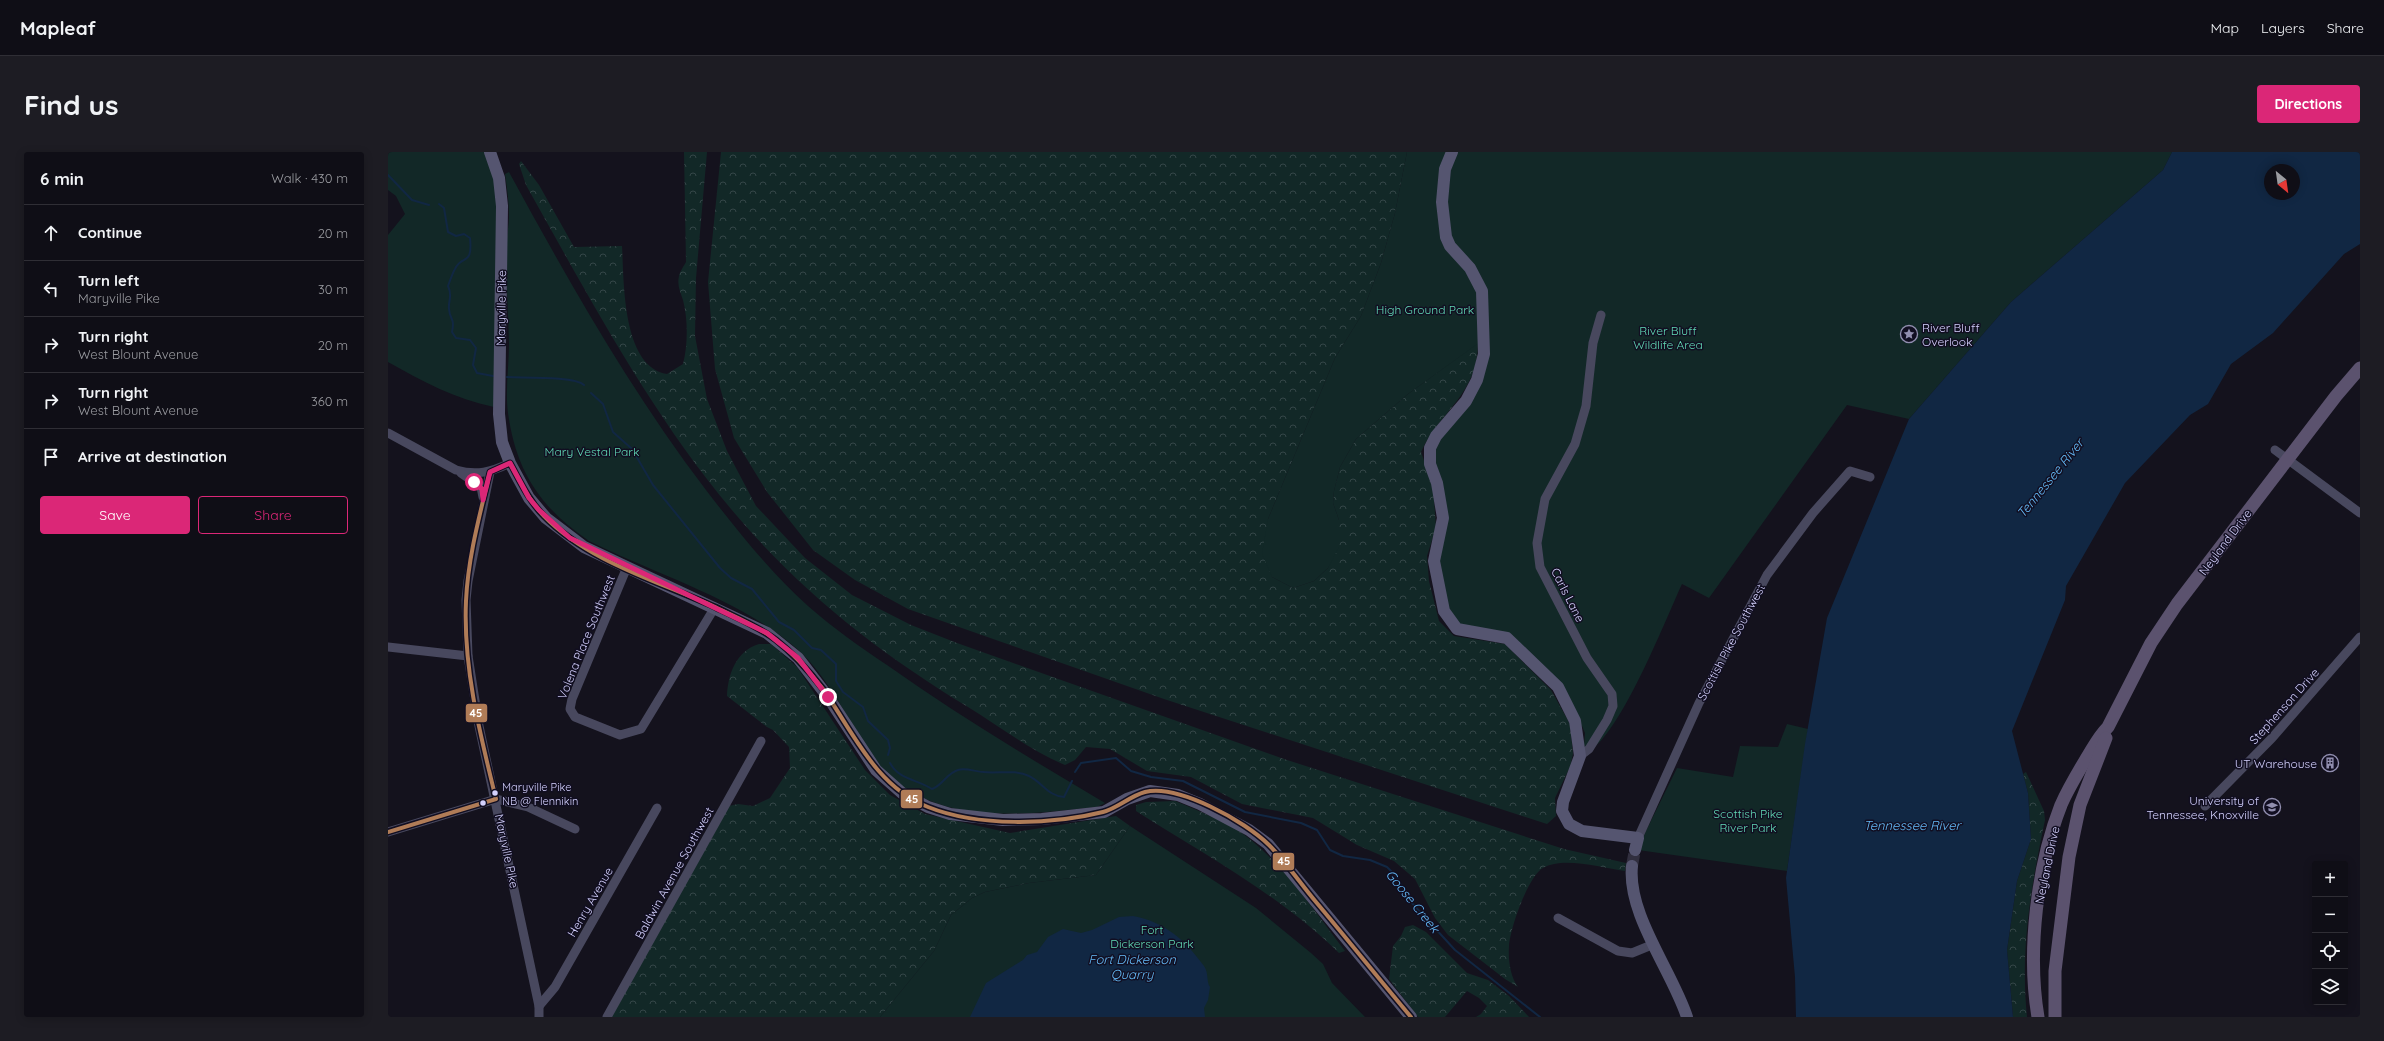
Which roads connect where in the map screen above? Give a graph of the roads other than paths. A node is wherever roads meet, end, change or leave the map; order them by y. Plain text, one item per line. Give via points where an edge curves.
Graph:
1 (490, 152) edge
2 (1452, 152) edge
3 (1601, 315) dead end
4 (2360, 368) edge
5 (388, 434) edge
6 (2275, 450) dead end
7 (2288, 460) junction
8 (510, 463) junction
9 (456, 470) junction
10 (490, 472) junction
11 (1870, 477) dead end
12 (483, 500) junction
13 (2360, 513) edge
14 (627, 568) junction
15 (715, 607) junction
16 (2360, 637) edge
17 (388, 647) edge
18 (468, 656) junction
19 (2108, 727) junction
20 (761, 741) dead end
21 (1580, 756) junction
22 (496, 799) junction
23 (2205, 806) dead end
24 (657, 808) dead end
25 (575, 829) dead end
26 (388, 832) edge
27 (1638, 838) junction
28 (1635, 850) tunnel mouth
29 (1632, 866) tunnel mouth
30 (1558, 918) dead end
31 (1654, 944) junction
32 (539, 1006) junction
33 (539, 1017) edge
34 (607, 1017) edge
35 (1411, 1017) edge
36 (1687, 1017) edge
37 (2038, 1017) edge
38 (2055, 1017) edge

1 - 8 street, Maryville Pike via 499,178 502,206 499,414 502,442
2 - 21 street via 1445,169 1442,202 1446,237 1450,246 1470,268 1482,290 1484,354 1477,380 1466,401 1436,436 1430,448 1430,464 1437,483 1443,518 1434,561 1444,612 1457,629 1508,638 1558,687 1575,721
3 - 21 street, Carls Lane via 1593,343 1586,406 1577,437 1545,499 1537,542 1540,567 1587,658 1612,694 1613,706 1607,720 1589,749
4 - 7 main road, Neyland Drive
5 - 9 street
6 - 7 street
7 - 13 street
7 - 19 main road, Neyland Drive via 2177,604 2151,643
8 - 10 street
8 - 14 street, Maryville Pike via 529,498 555,527 584,547
9 - 10 street via 475,474
9 - 12 street via 481,487
10 - 12 street, Maryville Pike
11 - 27 street, Scottish Pike Southwest via 1850,471 1813,513 1767,575 1699,703
12 - 18 street, Maryville Pike via 466,600
14 - 15 street, Maryville Pike
14 - 15 street, Volena Place Southwest via 572,699 570,709 575,717 620,735 641,729
15 - 35 street, Maryville Pike via 767,633 798,658 828,697 876,770 902,793 928,808 972,818 1042,819 1104,812 1127,799 1150,791 1178,795 1243,826 1268,844
16 - 23 street, Stephenson Drive via 2272,738
17 - 18 street
18 - 22 street, Maryville Pike
19 - 37 main road, Neyland Drive via 2098,737 2067,792 2050,839 2042,876 2034,943 2034,990
19 - 38 main road, Neyland Drive via 2080,805 2069,857 2055,971
20 - 34 street, Baldwin Avenue Southwest
21 - 27 street via 1563,802 1562,812 1569,824 1589,832
22 - 25 street via 528,807
22 - 26 street
22 - 32 street, Maryville Pike
24 - 32 street, Henry Avenue via 555,987
27 - 28 street, Scottish Pike Southwest
29 - 31 street via 1632,891
30 - 31 street via 1618,951 1632,953
31 - 36 street via 1682,999
32 - 33 street, Maryville Pike

